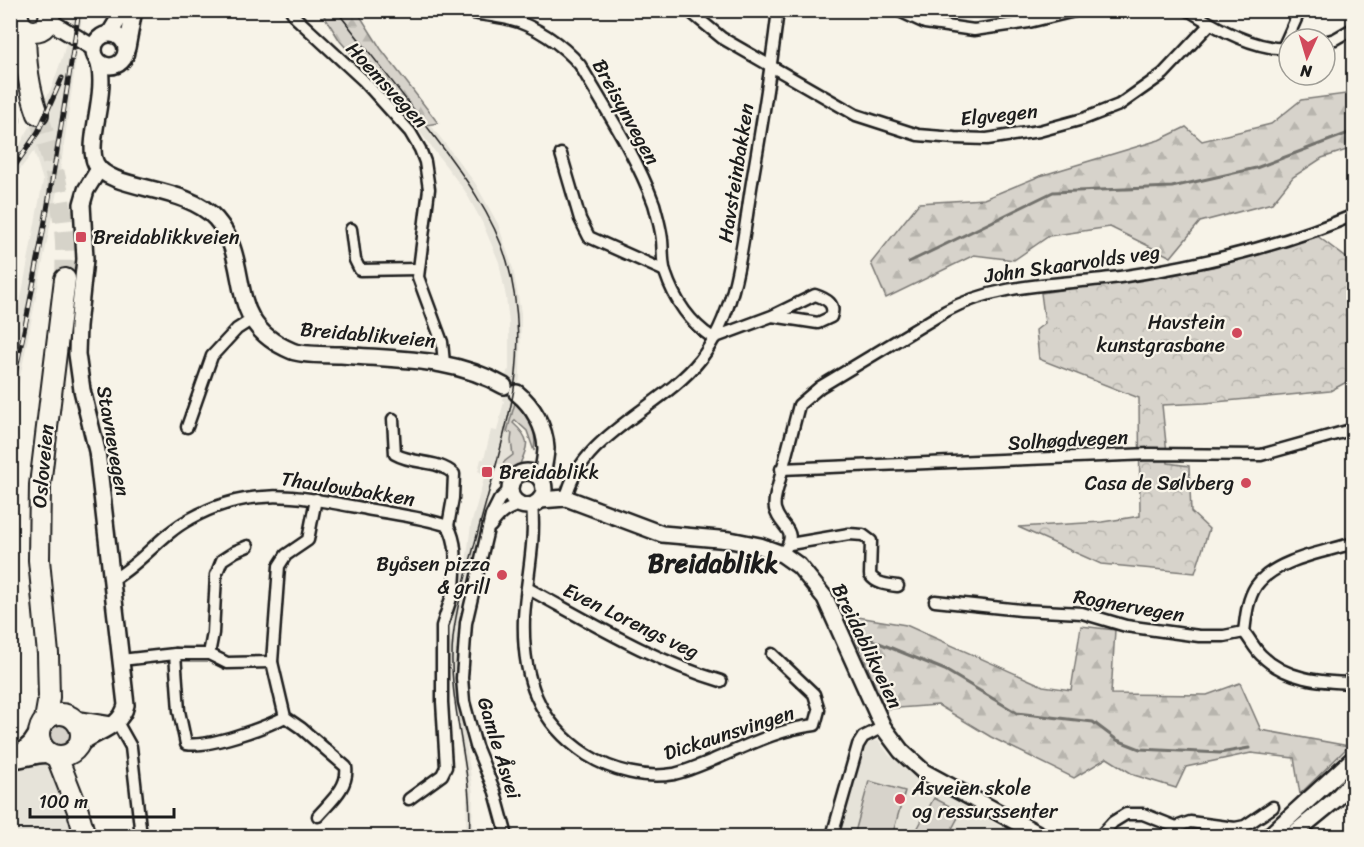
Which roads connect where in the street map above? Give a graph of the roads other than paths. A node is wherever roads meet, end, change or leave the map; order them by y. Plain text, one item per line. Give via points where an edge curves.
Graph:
1 (124, 10) edge
2 (134, 10) edge
3 (291, 10) edge
4 (461, 10) edge
5 (688, 10) edge
6 (778, 10) edge
7 (897, 10) edge
8 (1079, 10) edge
9 (1188, 10) edge
10 (1300, 10) edge
11 (31, 21) edge
12 (1210, 24) junction
13 (1294, 27) edge
14 (1353, 28) edge
15 (1337, 38) edge
16 (100, 45) junction
17 (127, 48) junction
18 (1277, 48) edge
19 (118, 64) junction
20 (771, 67) junction
21 (10, 101) edge
22 (101, 102) junction
23 (38, 114) tunnel mouth
24 (10, 137) edge
25 (561, 154) dead end
26 (99, 169) junction
27 (1353, 215) edge
28 (351, 229) dead end
29 (418, 268) junction
30 (665, 271) junction
31 (65, 279) tunnel mouth
32 (771, 316) junction
33 (251, 320) junction
34 (714, 338) junction
35 (444, 363) junction
36 (393, 419) dead end
37 (187, 426) dead end
38 (1353, 429) edge
39 (542, 431) junction
40 (781, 469) junction
41 (525, 473) junction
42 (543, 483) junction
43 (511, 488) junction
44 (566, 498) junction
45 (315, 499) junction
46 (531, 504) junction
47 (448, 525) junction
48 (489, 529) junction
49 (1353, 543) edge
50 (248, 546) dead end
51 (786, 549) junction
52 (112, 580) junction
53 (898, 586) dead end
54 (527, 588) junction
55 (454, 589) junction
56 (473, 591) junction
57 (934, 601) dead end
58 (1244, 632) junction
59 (48, 654) junction
60 (175, 654) junction
61 (209, 654) junction
62 (772, 654) dead end
63 (121, 660) junction
64 (272, 662) junction
65 (721, 681) dead end
66 (1353, 683) edge
67 (285, 717) junction
68 (71, 718) junction
69 (114, 724) junction
70 (42, 726) junction
71 (883, 727) junction
72 (78, 747) junction
73 (54, 755) junction
74 (1353, 758) edge
75 (11, 762) edge
76 (1353, 780) edge
77 (409, 799) dead end
78 (1273, 807) dead end
79 (77, 808) junction
80 (318, 816) dead end
81 (85, 837) edge
82 (141, 837) edge
83 (507, 837) edge
84 (832, 837) edge
85 (1042, 837) edge
86 (1100, 837) edge
87 (1269, 837) edge
88 (1291, 837) edge

1 - 16 street
2 - 17 street
3 - 29 street, Hoemsvegen via 363,80 410,132 420,149 429,189
4 - 30 street, Breisynvegen via 510,19 536,30 571,54 580,65 629,150 654,205
5 - 20 street, Elgvegen via 722,38
6 - 20 street, Havsteinbakken
7 - 8 street via 924,24 974,30
9 - 12 street
10 - 13 street
11 - 16 street via 81,33
11 - 23 highway via 28,69
12 - 18 street
12 - 20 street, Elgvegen via 1163,74 1119,105 1039,131 987,139 918,135 856,115
14 - 15 street
16 - 17 street via 121,37
16 - 19 street via 106,65
16 - 22 street
17 - 19 street
19 - 22 street
20 - 34 street, Havsteinbakken via 741,259 728,309
21 - 24 street
22 - 26 street via 93,154
25 - 30 street via 589,237
26 - 33 street, Breidablikveien via 113,178 195,202 216,219 230,242
26 - 52 street, Stavnevegen via 82,204 85,259 77,354 97,451
27 - 40 street, John Skaarvolds veg via 1278,243 1221,258 1120,277 989,293 965,301 807,396 795,415
28 - 29 street via 360,270
29 - 35 street, Hoemsvegen via 420,287 442,342
30 - 34 street, Breisynvegen via 690,319
31 - 59 highway, Osloveien via 40,484 39,560
32 - 32 street via 818,323 831,317 833,310 824,298 815,295
32 - 34 street
33 - 35 street, Breidablikveien via 270,339 294,352
33 - 37 street via 212,356
34 - 44 street, Havsteinbakken via 677,382 581,463
35 - 39 street, Breidablikveien via 474,371 511,390 531,405
36 - 47 street via 395,454 441,465 454,474
38 - 40 street, Solhøgdvegen via 1261,455 1150,454
39 - 41 street via 536,456
39 - 42 street, Breidablikveien via 546,447
40 - 51 street, John Skaarvolds veg via 775,507 789,529
41 - 42 street via 537,476
41 - 43 street via 514,480
42 - 44 street, Breidablikveien
42 - 46 street via 544,492
43 - 46 street via 512,497
43 - 48 street, Gamle Åsvei via 494,507
44 - 46 street, Breidablikveien
44 - 51 street, Breidablikveien via 662,534
45 - 47 street, Thaulowbakken
45 - 52 street, Thaulowbakken via 262,495 212,509 173,529 138,563
45 - 64 street via 308,540 286,555 279,566
46 - 48 street, Gamle Åsvei via 502,512
46 - 54 street, Dickaunsvingen via 534,532
47 - 55 street via 455,549
48 - 56 street, Gamle Åsvei
49 - 58 street via 1292,561 1272,572 1256,586
50 - 61 street via 222,560 216,574
51 - 53 street via 849,534 863,535 871,541 870,575 881,583
51 - 71 street, Breidablikveien via 825,598
52 - 63 street, Stavnevegen
54 - 62 street, Dickaunsvingen via 525,643 529,676 537,699 553,728 574,747 617,769 653,776 675,774 778,733 816,725 819,710 814,694
54 - 65 street, Even Lorengs veg via 691,672
55 - 56 street
55 - 77 street via 442,626 446,767 442,775
56 - 83 street, Gamle Åsvei via 462,654 465,702
57 - 58 street, Rognervegen via 1082,613 1126,626 1198,636
58 - 66 street via 1261,655 1290,675 1321,682
59 - 68 highway, Osloveien via 58,693
59 - 70 highway, Osloveien via 49,697
60 - 61 street
60 - 63 street
60 - 67 street via 186,744 211,743
61 - 64 street via 227,663
63 - 69 street, Stavnevegen via 126,705 124,714
64 - 67 street
67 - 80 street via 346,767 343,786
68 - 69 street
68 - 70 highway via 56,714
68 - 72 highway via 81,730
69 - 72 street via 89,736
69 - 82 street via 131,747
70 - 73 highway via 41,744
70 - 75 street via 32,743
71 - 84 street via 863,737 858,745
71 - 85 street, Breidablikveien via 924,772
72 - 73 highway via 71,754
72 - 79 highway via 72,763
73 - 75 street via 39,754
73 - 79 highway
74 - 87 street
76 - 88 street
78 - 86 street via 1245,826 1235,828 1190,822 1176,827 1143,814 1126,814
79 - 81 highway

